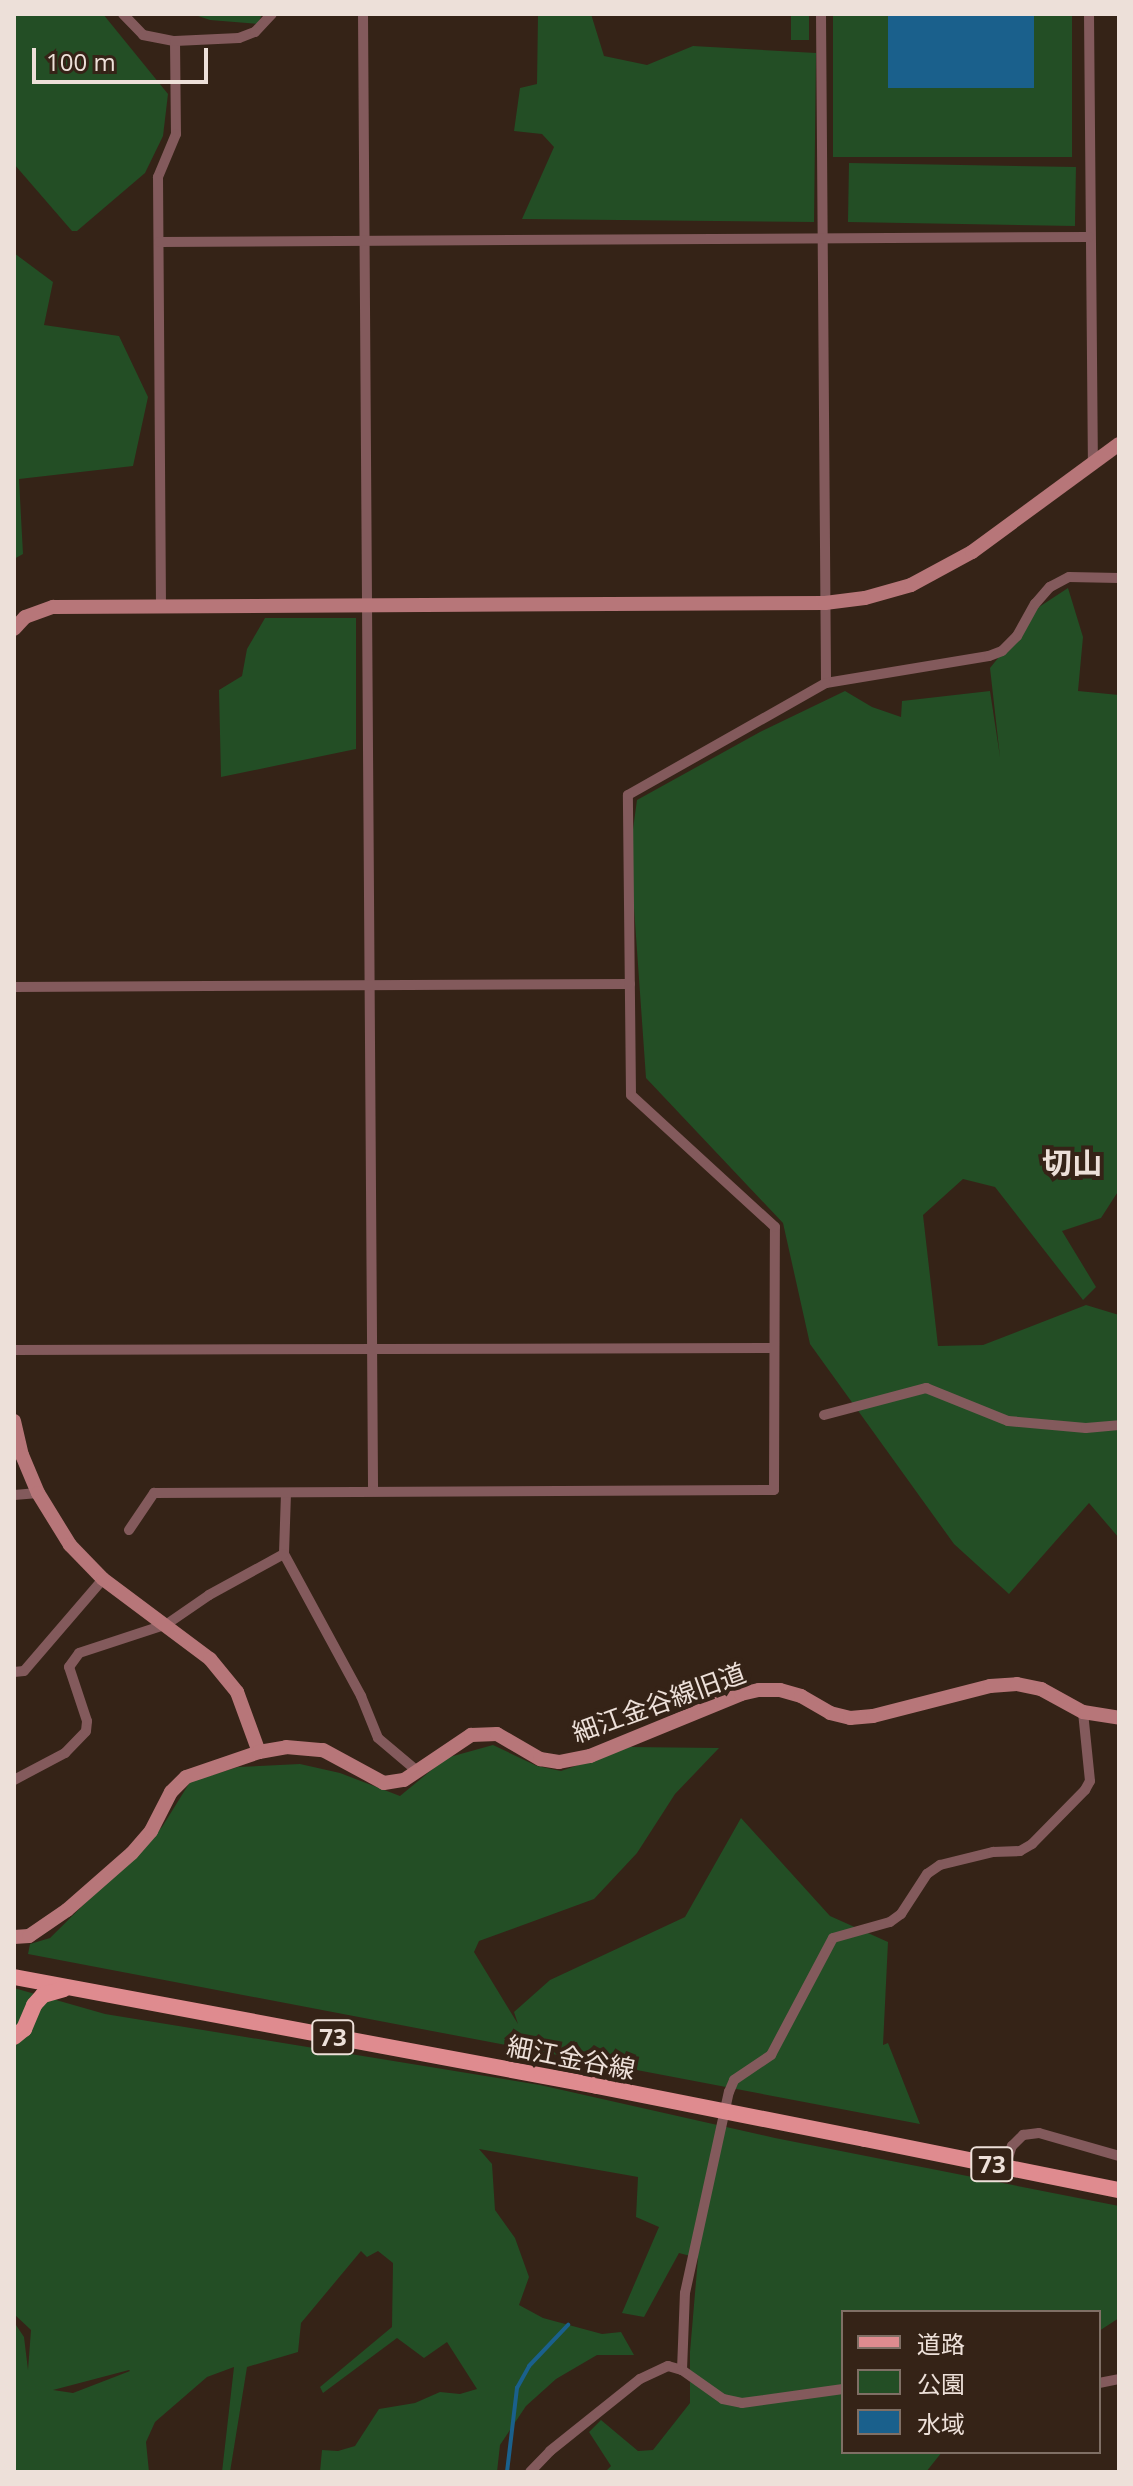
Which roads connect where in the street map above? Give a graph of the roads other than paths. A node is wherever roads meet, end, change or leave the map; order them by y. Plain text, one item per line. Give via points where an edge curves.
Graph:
1 (123, 14) edge
2 (272, 14) edge
3 (363, 14) edge
4 (821, 14) edge
5 (1089, 14) edge
6 (175, 41) junction
7 (822, 237) junction
8 (1089, 237) junction
9 (365, 240) junction
10 (159, 242) junction
11 (1119, 444) edge
12 (1093, 463) junction
13 (1119, 578) edge
14 (825, 603) junction
15 (161, 607) junction
16 (367, 607) junction
17 (14, 629) edge
18 (826, 683) junction
19 (630, 984) junction
20 (369, 986) junction
21 (14, 987) edge
22 (774, 1348) junction
23 (370, 1349) junction
24 (14, 1350) edge
25 (824, 1415) dead end
26 (14, 1421) edge
27 (1119, 1425) edge
28 (373, 1491) junction
29 (38, 1493) junction
30 (286, 1493) junction
31 (14, 1495) edge
32 (129, 1530) dead end
33 (284, 1554) junction
34 (103, 1579) junction
35 (167, 1624) junction
36 (14, 1672) edge
37 (1083, 1712) junction
38 (1119, 1718) edge
39 (259, 1752) junction
40 (417, 1771) junction
41 (14, 1780) edge
42 (14, 1937) edge
43 (14, 1962) edge
44 (14, 1979) edge
45 (37, 1981) junction
46 (69, 1988) junction
47 (34, 2005) junction
48 (14, 2037) edge
49 (1119, 2156) edge
50 (1005, 2167) junction
51 (1119, 2190) edge
52 (682, 2370) junction
53 (841, 2389) edge
54 (530, 2472) edge

1 - 6 street via 143,35
2 - 6 street via 255,32 239,38
3 - 9 street
4 - 7 street
5 - 8 street
6 - 10 street via 176,134 158,177
7 - 8 street
7 - 9 street
7 - 14 street
8 - 12 street
9 - 10 street
9 - 16 street
10 - 15 street
11 - 12 street
12 - 14 street via 972,552 911,585
13 - 18 street via 1069,577 1050,587 1002,651
14 - 16 street
14 - 18 street
15 - 16 street
15 - 17 street via 53,607 25,617
16 - 20 street
18 - 19 street via 628,795
19 - 20 street
19 - 22 street via 631,1095 775,1227
20 - 21 street
20 - 23 street
22 - 23 street
22 - 28 street via 774,1490
23 - 24 street
23 - 28 street
25 - 27 street via 926,1388 1008,1421 1086,1428
26 - 29 street
28 - 30 street
29 - 31 street
29 - 34 street via 70,1545
30 - 32 street via 154,1493
30 - 33 street
33 - 35 street
33 - 40 street via 378,1738
34 - 35 street
34 - 36 street via 24,1671
35 - 39 street via 210,1659 237,1692
35 - 41 street via 79,1653 69,1667 86,1731 65,1753
37 - 38 street, 細江金谷線旧道
37 - 40 street, 細江金谷線旧道 via 1041,1689 1017,1684 850,1718 801,1696 759,1690 590,1756 559,1762 540,1759 497,1734 471,1735
37 - 52 street via 1090,1781 1085,1790 1032,1844 1020,1851 940,1865 890,1922 833,1938 771,2055 734,2080 685,2293
39 - 40 street, 細江金谷線旧道 via 286,1747 323,1750 384,1783 404,1780
39 - 42 street, 細江金谷線旧道 via 186,1777 132,1853 67,1910 29,1936
43 - 45 main road
44 - 45 main road, 細江金谷線 / 73
44 - 47 main road
45 - 46 main road, 細江金谷線 / 73
46 - 47 main road via 43,1995
46 - 50 main road, 細江金谷線 / 73, bridge
47 - 48 main road via 24,2029
49 - 50 street via 1039,2133 1023,2135 1012,2146
50 - 51 main road, 細江金谷線 / 73
52 - 53 street via 723,2399 742,2403
52 - 54 street via 668,2366 640,2379

